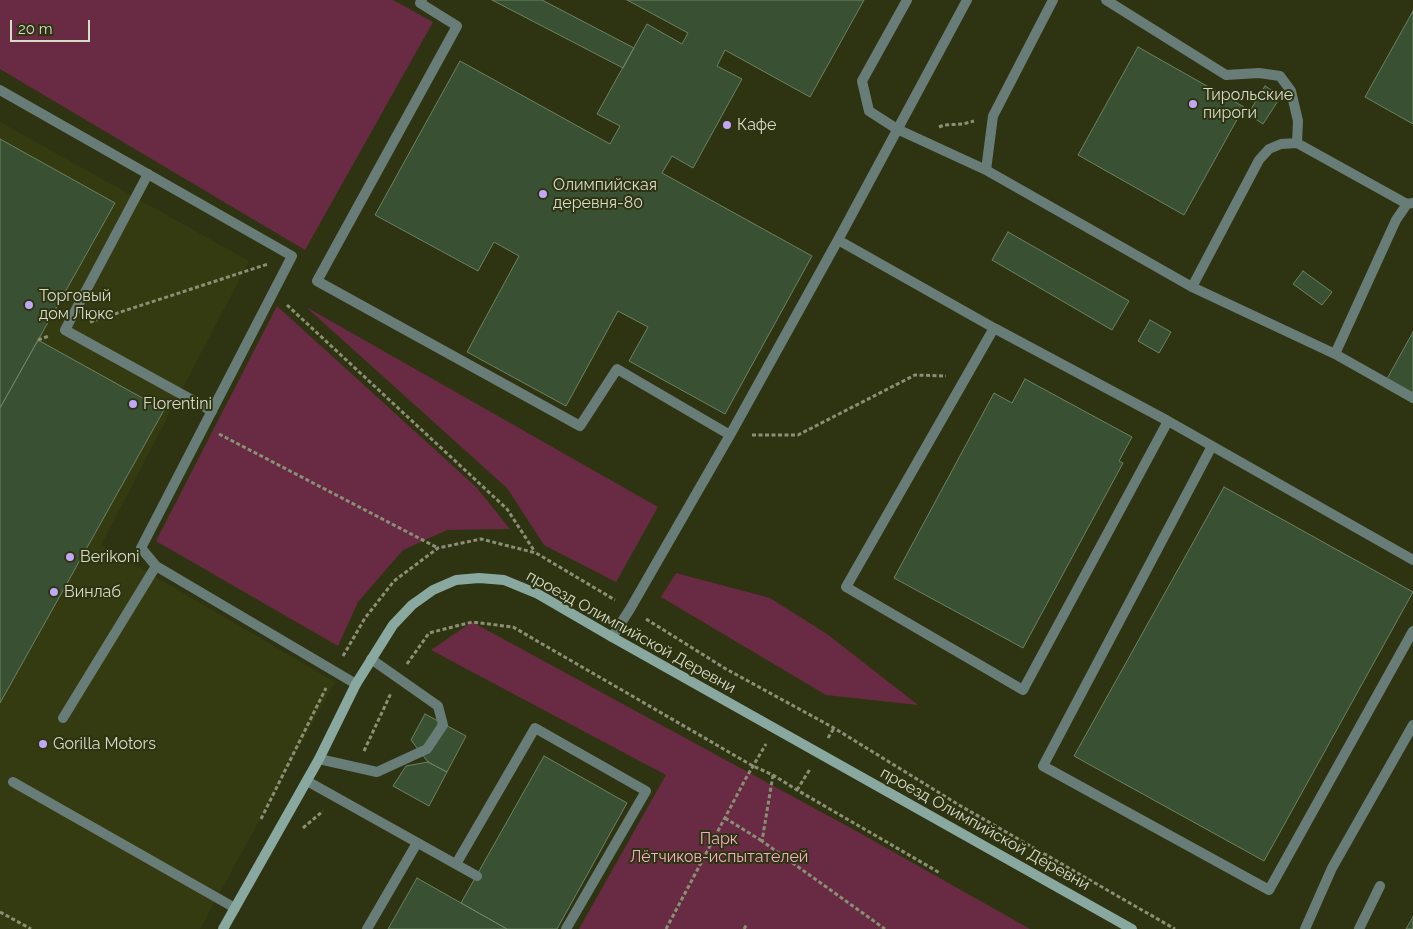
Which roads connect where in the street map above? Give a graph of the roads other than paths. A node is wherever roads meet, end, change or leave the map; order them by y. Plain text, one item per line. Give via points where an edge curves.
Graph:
1 (422, 0) edge
2 (907, 0) edge
3 (967, 0) edge
4 (1053, 0) edge
5 (1106, 0) edge
6 (0, 90) edge
7 (897, 129) junction
8 (1297, 144) junction
9 (986, 170) junction
10 (148, 174) junction
11 (1410, 203) edge
12 (838, 240) junction
13 (1192, 288) junction
14 (994, 328) junction
15 (1334, 354) junction
16 (1413, 398) edge
17 (212, 410) junction
18 (1168, 421) junction
19 (730, 435) junction
20 (1212, 446) junction
21 (1413, 560) edge
22 (156, 566) junction
23 (1413, 631) edge
24 (612, 637) junction
25 (371, 659) junction
26 (356, 684) junction
27 (63, 718) dead end
28 (1413, 725) edge
29 (319, 759) junction
30 (307, 781) junction
31 (13, 782) dead end
32 (416, 842) junction
33 (456, 864) junction
34 (476, 876) dead end
35 (1380, 886) dead end
36 (235, 908) junction
37 (223, 929) edge
38 (367, 929) edge
39 (566, 929) edge
40 (1132, 929) edge
41 (1305, 929) edge
42 (1360, 929) edge

1 - 19 street via 420,3 457,26 317,281 580,426 617,369
2 - 7 street via 862,81 869,111
3 - 7 street
4 - 9 street via 993,116
5 - 8 street via 1226,75 1259,73 1280,76 1291,90 1298,120
6 - 10 street
7 - 9 street
7 - 12 street
8 - 11 street
8 - 13 street via 1281,144 1259,160
9 - 13 street
10 - 17 street via 292,256
10 - 17 street via 65,330
11 - 15 street via 1396,220
12 - 14 street
12 - 19 street
13 - 15 street
14 - 18 street
14 - 18 street via 846,587 1023,690
15 - 16 street
17 - 22 street via 141,548
18 - 20 street
19 - 24 street
20 - 21 street
20 - 23 street via 1043,766 1269,890
22 - 26 street
22 - 27 street
24 - 25 street, проезд Олимпийской Деревни via 538,594 504,580 456,580 433,590 412,605 393,625
24 - 40 street, проезд Олимпийской Деревни
25 - 26 street, проезд Олимпийской Деревни
25 - 29 street via 438,706 443,725 427,749 377,772
26 - 29 street, проезд Олимпийской Деревни
28 - 41 street via 1332,868
29 - 30 street, проезд Олимпийской Деревни
30 - 32 street
30 - 36 street, проезд Олимпийской Деревни
31 - 36 street
32 - 33 street
32 - 38 street
33 - 34 street
33 - 39 street via 535,728 646,790
35 - 42 street
36 - 37 street, проезд Олимпийской Деревни

